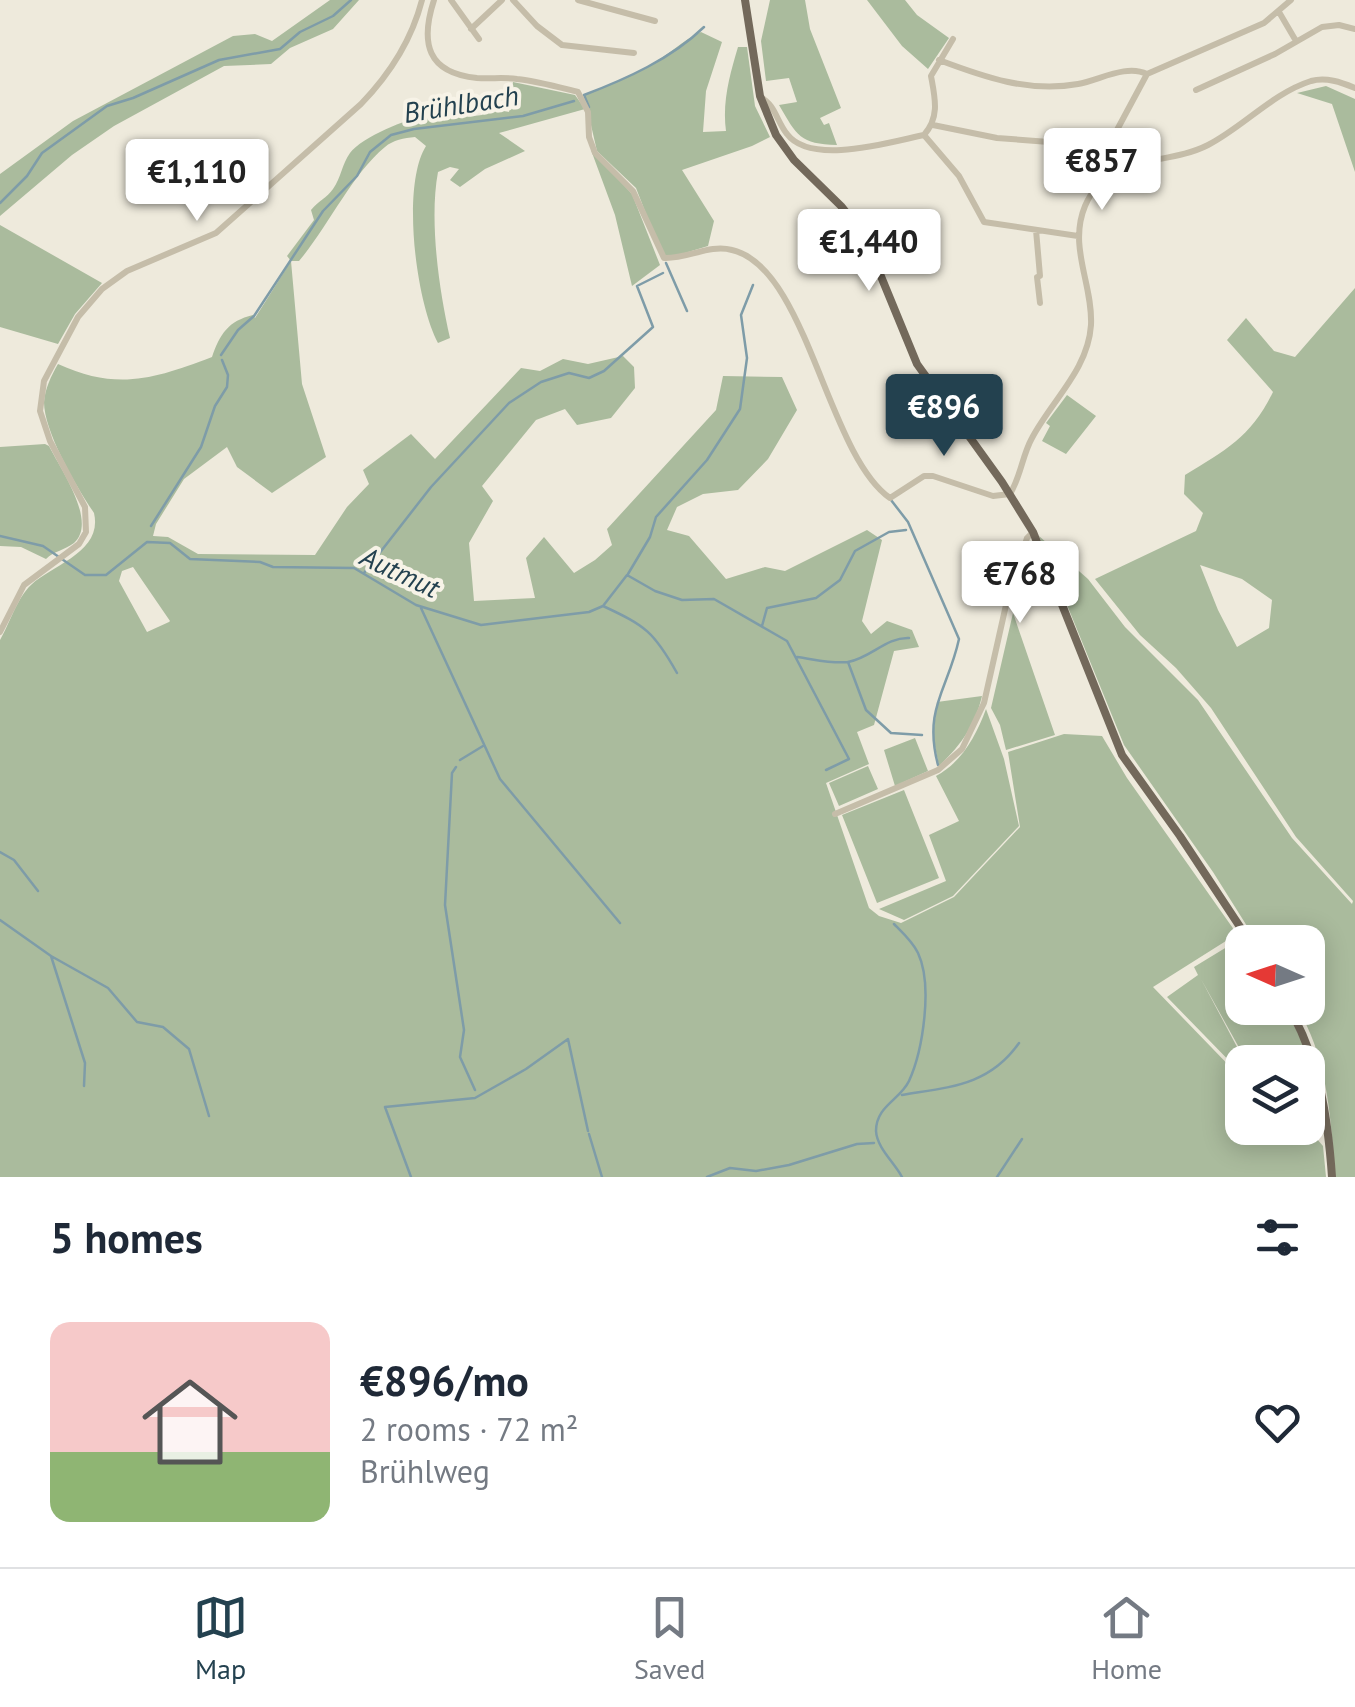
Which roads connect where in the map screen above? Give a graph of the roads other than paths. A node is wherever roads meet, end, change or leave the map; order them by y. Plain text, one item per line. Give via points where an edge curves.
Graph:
1 (422, 0) edge
2 (434, 0) edge
3 (451, 0) edge
4 (502, 0) edge
5 (513, 0) edge
6 (578, 0) edge
7 (744, 0) edge
8 (1292, 0) edge
9 (1279, 12) junction
10 (656, 21) dead end
11 (1355, 28) edge
12 (471, 29) junction
13 (479, 38) dead end
14 (953, 39) dead end
15 (1296, 42) junction
16 (634, 52) dead end
17 (939, 60) junction
18 (1146, 74) junction
19 (1355, 88) edge
20 (1196, 90) dead end
21 (760, 96) junction
22 (933, 124) junction
23 (924, 134) junction
24 (1111, 138) junction
25 (1103, 180) junction
26 (1036, 230) junction
27 (1078, 236) junction
28 (1040, 303) dead end
29 (1010, 494) junction
30 (1033, 532) junction
31 (0, 632) edge
32 (835, 814) dead end
33 (1239, 925) edge
34 (1297, 1025) edge
35 (1332, 1177) edge

1 - 31 street via 400,53 362,104 216,233 127,270 90,302 68,333 44,381 40,411 86,515 82,539 24,585
2 - 29 street via 427,43 442,66 469,77 513,78 578,92 594,153 633,191 664,258 725,248 756,260 791,304 857,456 887,497 924,476 992,496
3 - 12 street
4 - 12 street
5 - 16 street via 562,45
6 - 10 street
7 - 21 main road
8 - 9 street
9 - 15 street
9 - 18 street
11 - 15 street via 1322,27
12 - 13 street
14 - 17 street
15 - 20 street
17 - 18 street via 1030,86 1060,87 1126,70
17 - 22 street via 932,76
18 - 24 street
19 - 25 street via 1316,80 1205,146 1124,166
21 - 23 street via 787,135 814,150
21 - 29 main road via 784,146 864,236 917,364
22 - 23 street
22 - 24 street via 997,138
23 - 26 street via 959,176 984,222
24 - 25 street
25 - 27 street via 1086,204
26 - 27 street
26 - 28 street
27 - 29 street via 1090,298 1088,344 1030,441
29 - 30 main road
30 - 32 street via 1006,605 978,720 962,749 938,770
30 - 33 main road via 1122,755
34 - 35 main road via 1312,1056

